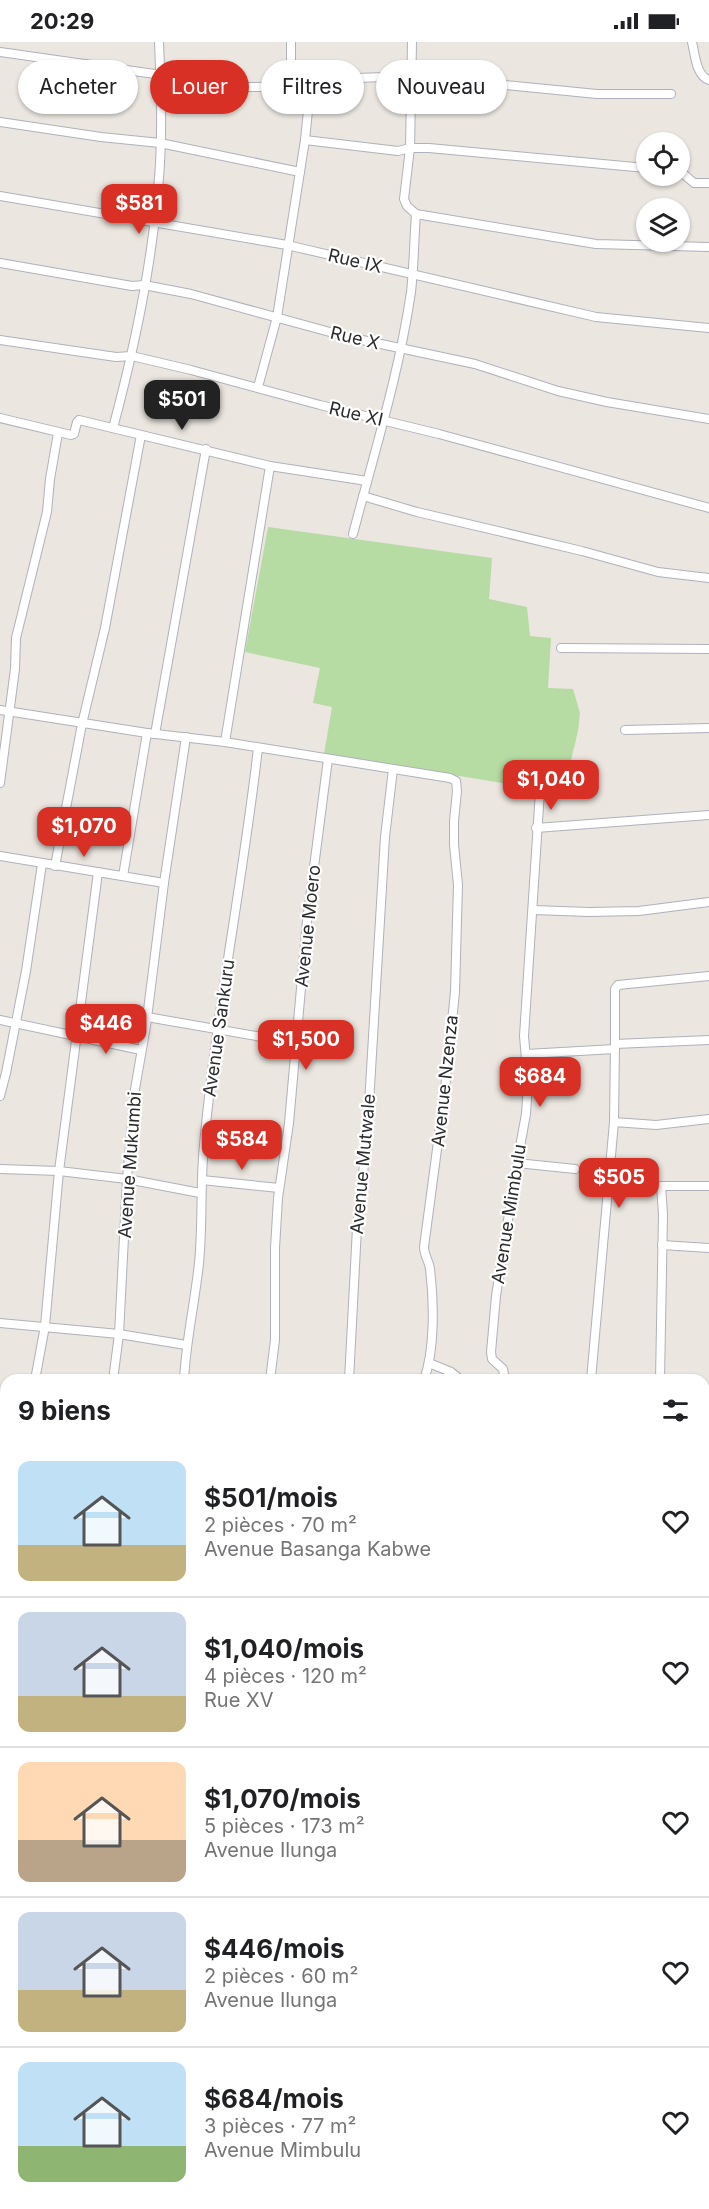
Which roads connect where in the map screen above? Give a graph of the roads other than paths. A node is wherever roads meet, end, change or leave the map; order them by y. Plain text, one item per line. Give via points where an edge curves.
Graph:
1 (159, 42) edge
2 (291, 42) edge
3 (412, 42) edge
4 (692, 42) edge
5 (0, 52) edge
6 (160, 60) edge
7 (291, 60) edge
8 (412, 60) edge
9 (150, 72) edge
10 (709, 80) edge
11 (507, 85) edge
12 (671, 94) dead end
13 (160, 114) edge
14 (308, 114) edge
15 (411, 114) edge
16 (0, 122) edge
17 (305, 140) junction
18 (160, 143) junction
19 (410, 148) junction
20 (636, 167) edge
21 (300, 172) junction
22 (690, 179) edge
23 (709, 183) edge
24 (0, 196) edge
25 (416, 214) junction
26 (155, 221) junction
27 (287, 245) junction
28 (709, 247) edge
29 (0, 263) edge
30 (412, 275) junction
31 (144, 285) junction
32 (277, 317) junction
33 (709, 328) edge
34 (0, 340) edge
35 (400, 348) junction
36 (132, 356) junction
37 (258, 387) junction
38 (0, 418) edge
39 (709, 419) edge
40 (383, 420) junction
41 (113, 428) junction
42 (58, 433) junction
43 (141, 435) junction
44 (206, 450) junction
45 (270, 466) junction
46 (367, 481) junction
47 (363, 496) junction
48 (709, 508) edge
49 (353, 534) dead end
50 (709, 578) edge
51 (561, 648) dead end
52 (709, 649) edge
53 (0, 710) edge
54 (10, 712) junction
55 (81, 723) junction
56 (709, 728) edge
57 (625, 730) dead end
58 (151, 734) junction
59 (186, 737) junction
60 (225, 742) junction
61 (258, 748) junction
62 (328, 759) junction
63 (393, 769) junction
64 (0, 783) edge
65 (540, 791) dead end
66 (709, 815) edge
67 (536, 828) junction
68 (0, 856) edge
69 (42, 864) junction
70 (55, 866) junction
71 (98, 872) junction
72 (123, 876) junction
73 (164, 882) junction
74 (709, 902) edge
75 (533, 910) junction
76 (709, 976) edge
77 (147, 1017) junction
78 (0, 1020) edge
79 (15, 1022) junction
80 (218, 1029) junction
81 (76, 1035) junction
82 (709, 1040) edge
83 (296, 1043) junction
84 (615, 1046) junction
85 (141, 1050) junction
86 (526, 1054) junction
87 (0, 1096) edge
88 (709, 1119) edge
89 (614, 1122) junction
90 (516, 1163) junction
91 (0, 1169) edge
92 (575, 1169) dead end
93 (59, 1171) junction
94 (127, 1179) junction
95 (202, 1180) junction
96 (709, 1186) edge
97 (279, 1188) junction
98 (200, 1193) junction
99 (662, 1245) junction
100 (709, 1248) edge
101 (0, 1323) edge
102 (45, 1326) junction
103 (118, 1334) junction
104 (186, 1344) junction
105 (429, 1363) junction
106 (36, 1374) edge
107 (114, 1374) edge
108 (184, 1374) edge
109 (271, 1374) edge
110 (349, 1374) edge
111 (426, 1374) edge
112 (454, 1374) edge
113 (504, 1374) edge
114 (592, 1374) edge
115 (660, 1374) edge

1 - 6 street
2 - 7 street
3 - 8 street
4 - 10 street via 700,72
5 - 9 street
11 - 12 street via 597,94
13 - 18 street
14 - 17 street
15 - 19 street
16 - 18 street
17 - 19 street via 398,151
17 - 21 street
18 - 21 street
18 - 26 street
19 - 20 street
19 - 25 street via 404,199
21 - 27 street
22 - 23 street via 693,183
24 - 26 street, Rue IX
25 - 28 street via 596,244
25 - 30 street
26 - 27 street, Rue IX
26 - 31 street
27 - 30 street, Rue IX
27 - 32 street
29 - 31 street, Rue X
30 - 33 street, Rue IX via 596,316
30 - 35 street
31 - 32 street, Rue X
31 - 36 street
32 - 35 street, Rue X
32 - 37 street
34 - 36 street, Rue XI
35 - 39 street, Rue X via 474,364 558,391
35 - 40 street
36 - 37 street, Rue XI
36 - 41 street
37 - 40 street, Rue XI
38 - 42 street
40 - 46 street
40 - 48 street, Rue XI
41 - 42 street via 79,420 73,435
41 - 43 street
42 - 54 street via 47,512 16,638
43 - 44 street
43 - 55 street via 105,628
44 - 45 street
44 - 58 street
45 - 46 street
45 - 60 street
46 - 47 street
47 - 49 street
47 - 50 street via 658,572
51 - 52 street
53 - 54 street
54 - 55 street
54 - 64 street
55 - 58 street
55 - 70 street
56 - 57 street
58 - 59 street
58 - 72 street
59 - 60 street
59 - 73 street, Avenue Mukumbi
60 - 61 street
61 - 62 street
61 - 80 street, Avenue Sankuru
62 - 63 street
62 - 83 street, Avenue Moero
63 - 105 street, Avenue Nzenza via 450,778 456,781 457,791 455,992 424,1247 430,1267 432,1306
63 - 110 street, Avenue Mutwale via 385,837
65 - 67 street, Avenue Mimbulu
66 - 67 street
67 - 75 street, Avenue Mimbulu
68 - 69 street
69 - 70 street
69 - 79 street
70 - 71 street
71 - 72 street
71 - 81 street
72 - 73 street
73 - 77 street, Avenue Mukumbi
74 - 75 street via 639,911
75 - 86 street, Avenue Mimbulu
76 - 84 street via 621,984 615,989
77 - 80 street
77 - 85 street, Avenue Mukumbi
78 - 79 street
79 - 81 street
79 - 87 street
80 - 83 street
80 - 95 street, Avenue Sankuru
81 - 85 street
81 - 93 street
82 - 84 street
83 - 97 street, Avenue Moero
84 - 86 street
84 - 89 street
85 - 94 street, Avenue Mukumbi
86 - 90 street, Avenue Mimbulu via 526,1114
88 - 89 street via 656,1125
89 - 114 street
90 - 92 street
90 - 113 street, Avenue Mimbulu via 496,1296 492,1352 492,1359
91 - 93 street
93 - 94 street
93 - 102 street
94 - 98 street
94 - 103 street, Avenue Mukumbi
95 - 97 street
95 - 98 street, Avenue Sankuru
96 - 99 street via 662,1184
97 - 109 street, Avenue Moero
98 - 104 street, Avenue Sankuru via 195,1303
99 - 100 street
99 - 115 street
101 - 102 street
102 - 103 street
102 - 106 street
103 - 104 street
103 - 107 street, Avenue Mukumbi
104 - 108 street, Avenue Sankuru
105 - 111 street, Avenue Nzenza
105 - 112 street

